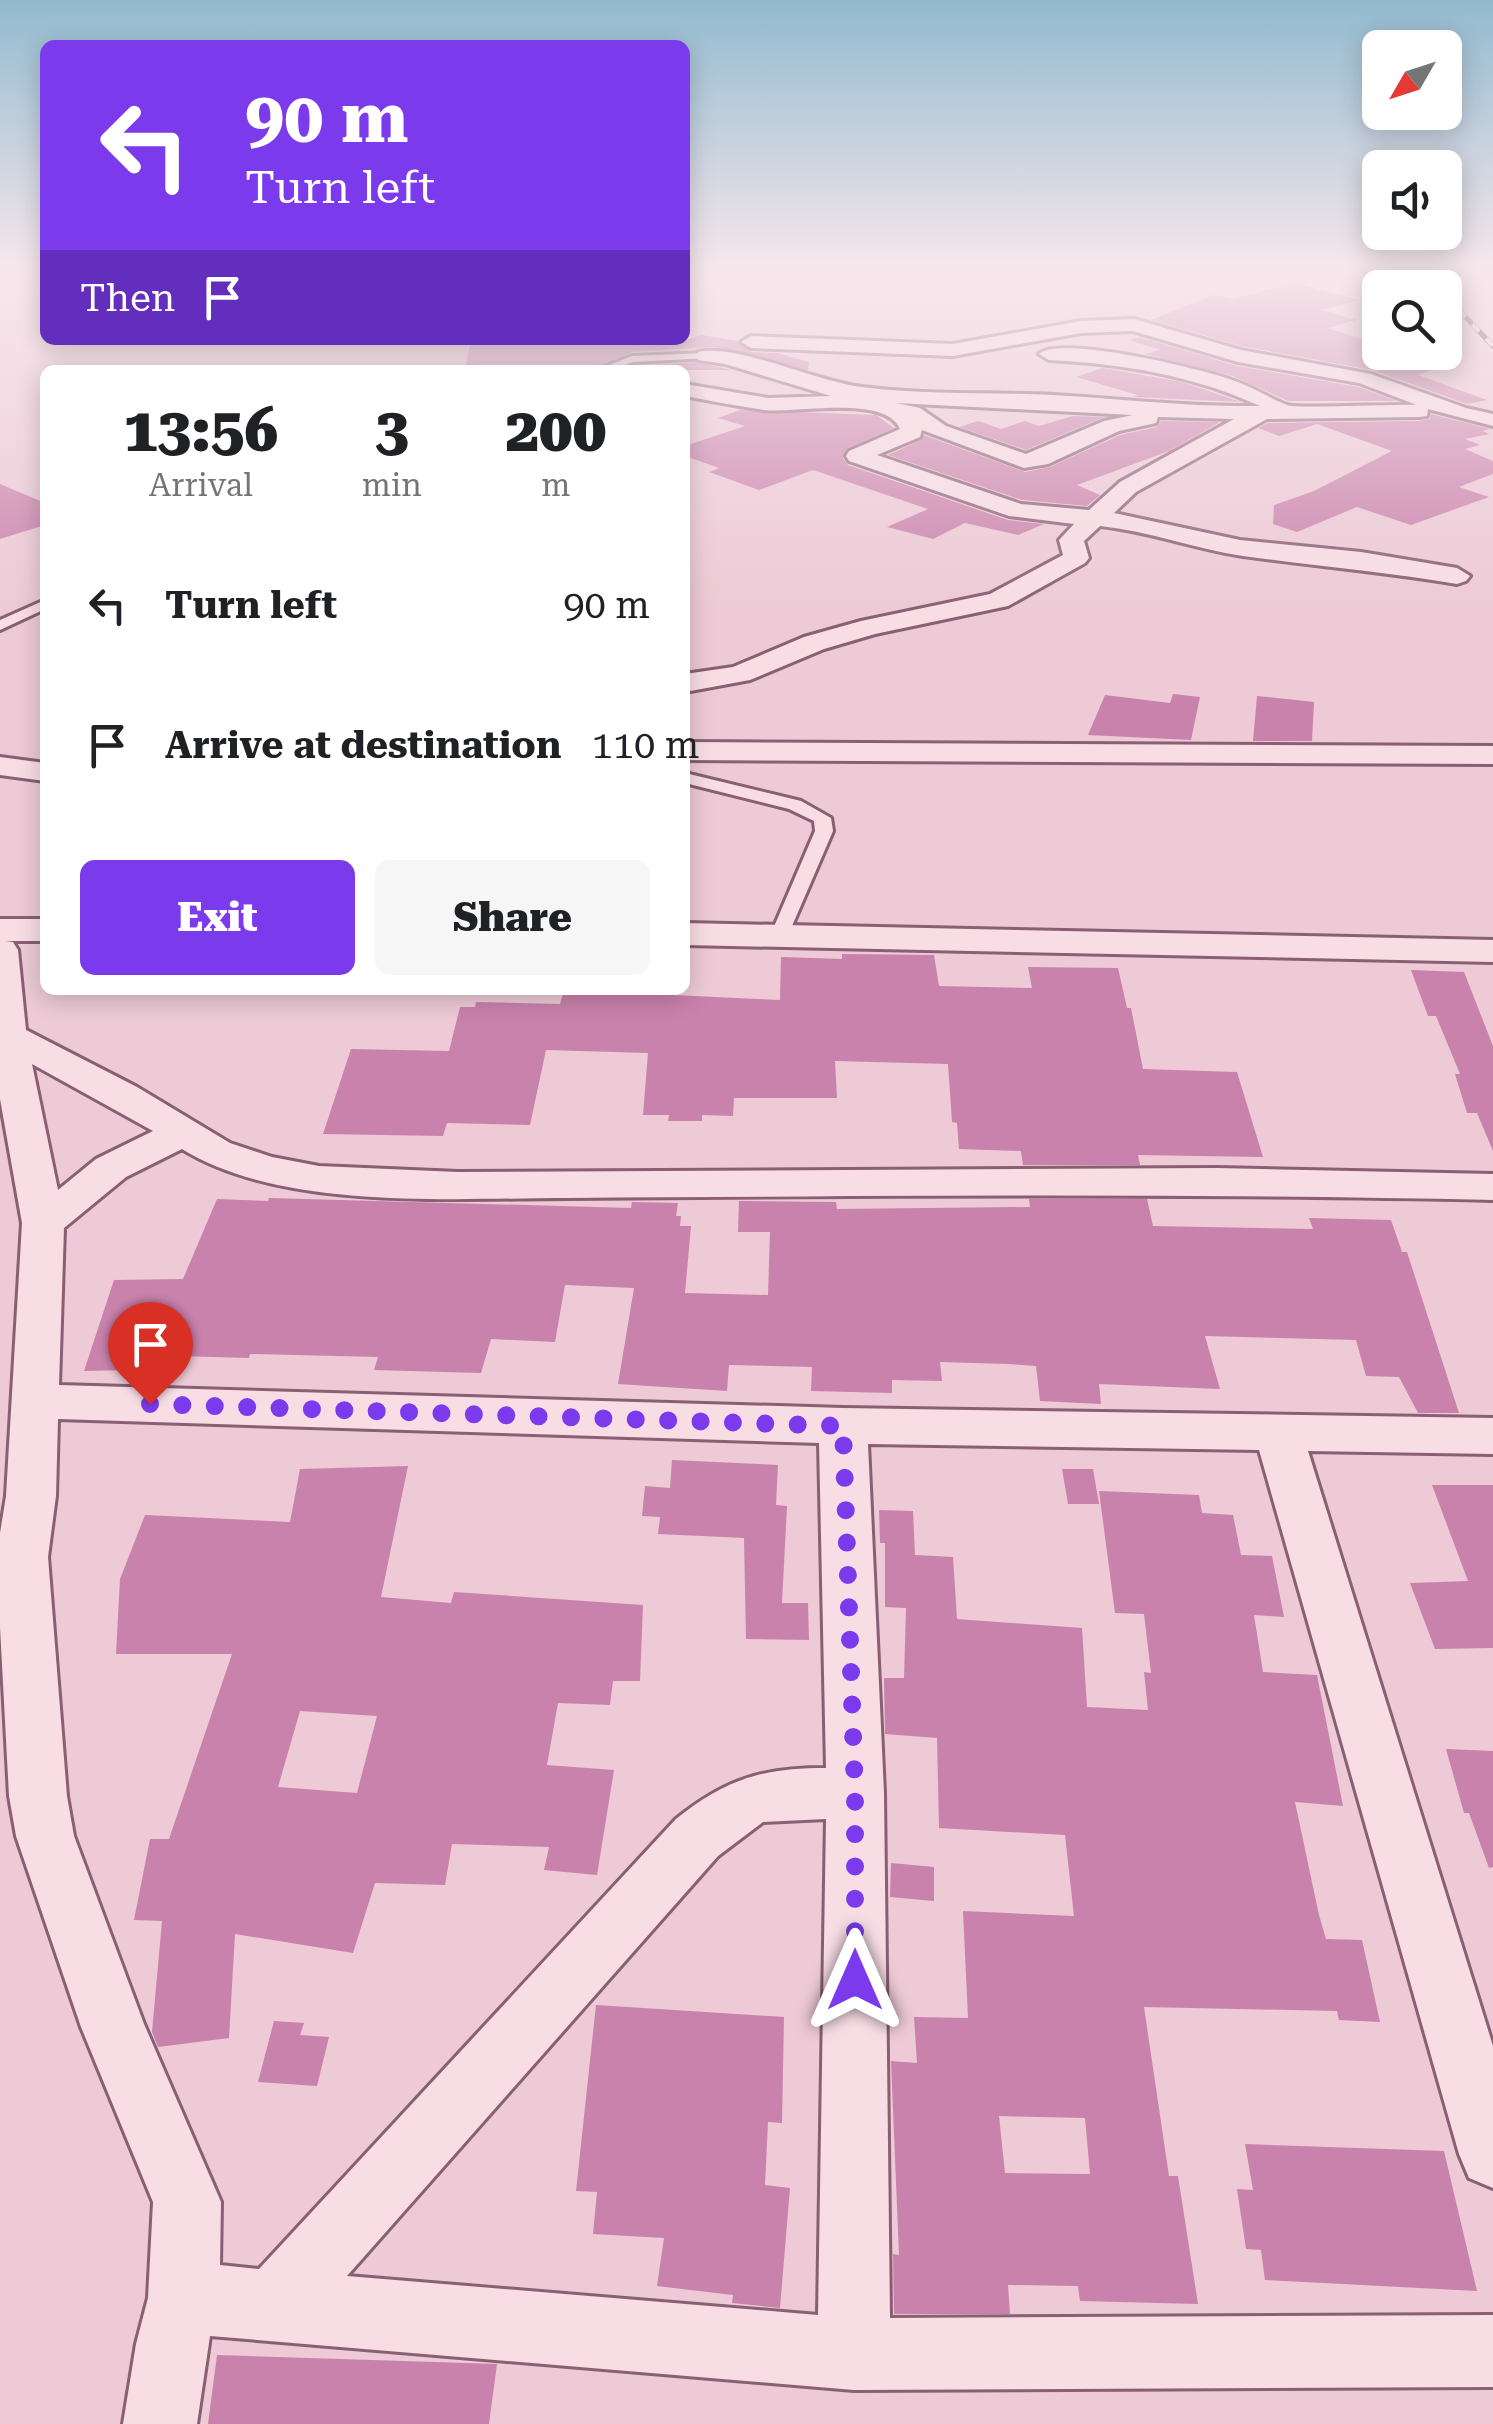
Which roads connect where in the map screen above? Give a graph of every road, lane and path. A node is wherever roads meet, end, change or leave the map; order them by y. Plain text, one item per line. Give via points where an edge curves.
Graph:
1 (814, 384) edge
2 (1225, 384) edge
3 (1381, 384) edge
4 (834, 390) junction
5 (690, 391) edge
6 (857, 402) junction
7 (882, 406) junction
8 (1172, 412) junction
9 (1262, 412) junction
10 (1460, 413) junction
11 (1295, 414) junction
12 (1493, 420) edge
13 (1097, 516) junction
14 (1457, 576) dead end
15 (40, 608) edge
16 (0, 626) edge
17 (690, 682) edge
18 (690, 750) edge
19 (1493, 755) edge
20 (0, 766) edge
21 (40, 771) edge
22 (690, 779) edge
23 (0, 930) edge
24 (40, 930) edge
25 (690, 934) edge
26 (779, 936) junction
27 (0, 950) edge
28 (1493, 951) edge
29 (8, 1036) junction
30 (181, 1133) junction
31 (1493, 1186) edge
32 (44, 1224) junction
33 (35, 1401) junction
34 (843, 1426) junction
35 (1279, 1434) junction
36 (1493, 1436) edge
37 (855, 1793) junction
38 (1493, 2154) edge
39 (184, 2298) junction
40 (271, 2308) junction
41 (1493, 2351) edge
42 (854, 2354) junction
43 (160, 2424) edge

1 - 4 street
2 - 11 street
3 - 10 street
4 - 6 street
4 - 8 street
5 - 6 street via 768,404
6 - 7 street
7 - 8 street via 1024,461 1112,426
7 - 13 street via 902,414 912,432 857,456 1018,510
8 - 9 street
9 - 11 street
9 - 13 street via 1128,487
10 - 11 street via 1337,407
10 - 12 street
13 - 14 street via 1240,548
13 - 17 street via 1072,540 1076,558 999,600 871,627 740,674
15 - 16 lane
18 - 19 street
20 - 21 street
22 - 26 lane via 796,805 822,818 824,831
23 - 24 street
25 - 26 street
26 - 28 street
27 - 29 street
29 - 30 street
29 - 32 street
30 - 31 street via 264,1169 319,1179 458,1185 1216,1180
30 - 32 street via 111,1168
32 - 33 street
33 - 34 street
33 - 39 street via 22,1558 40,1809 113,2027 187,2202
34 - 35 street
34 - 37 street
35 - 36 street
35 - 38 street
37 - 40 street via 760,1798 724,1815 638,1896
37 - 42 street
39 - 40 street
39 - 43 street
40 - 42 street
41 - 42 street

